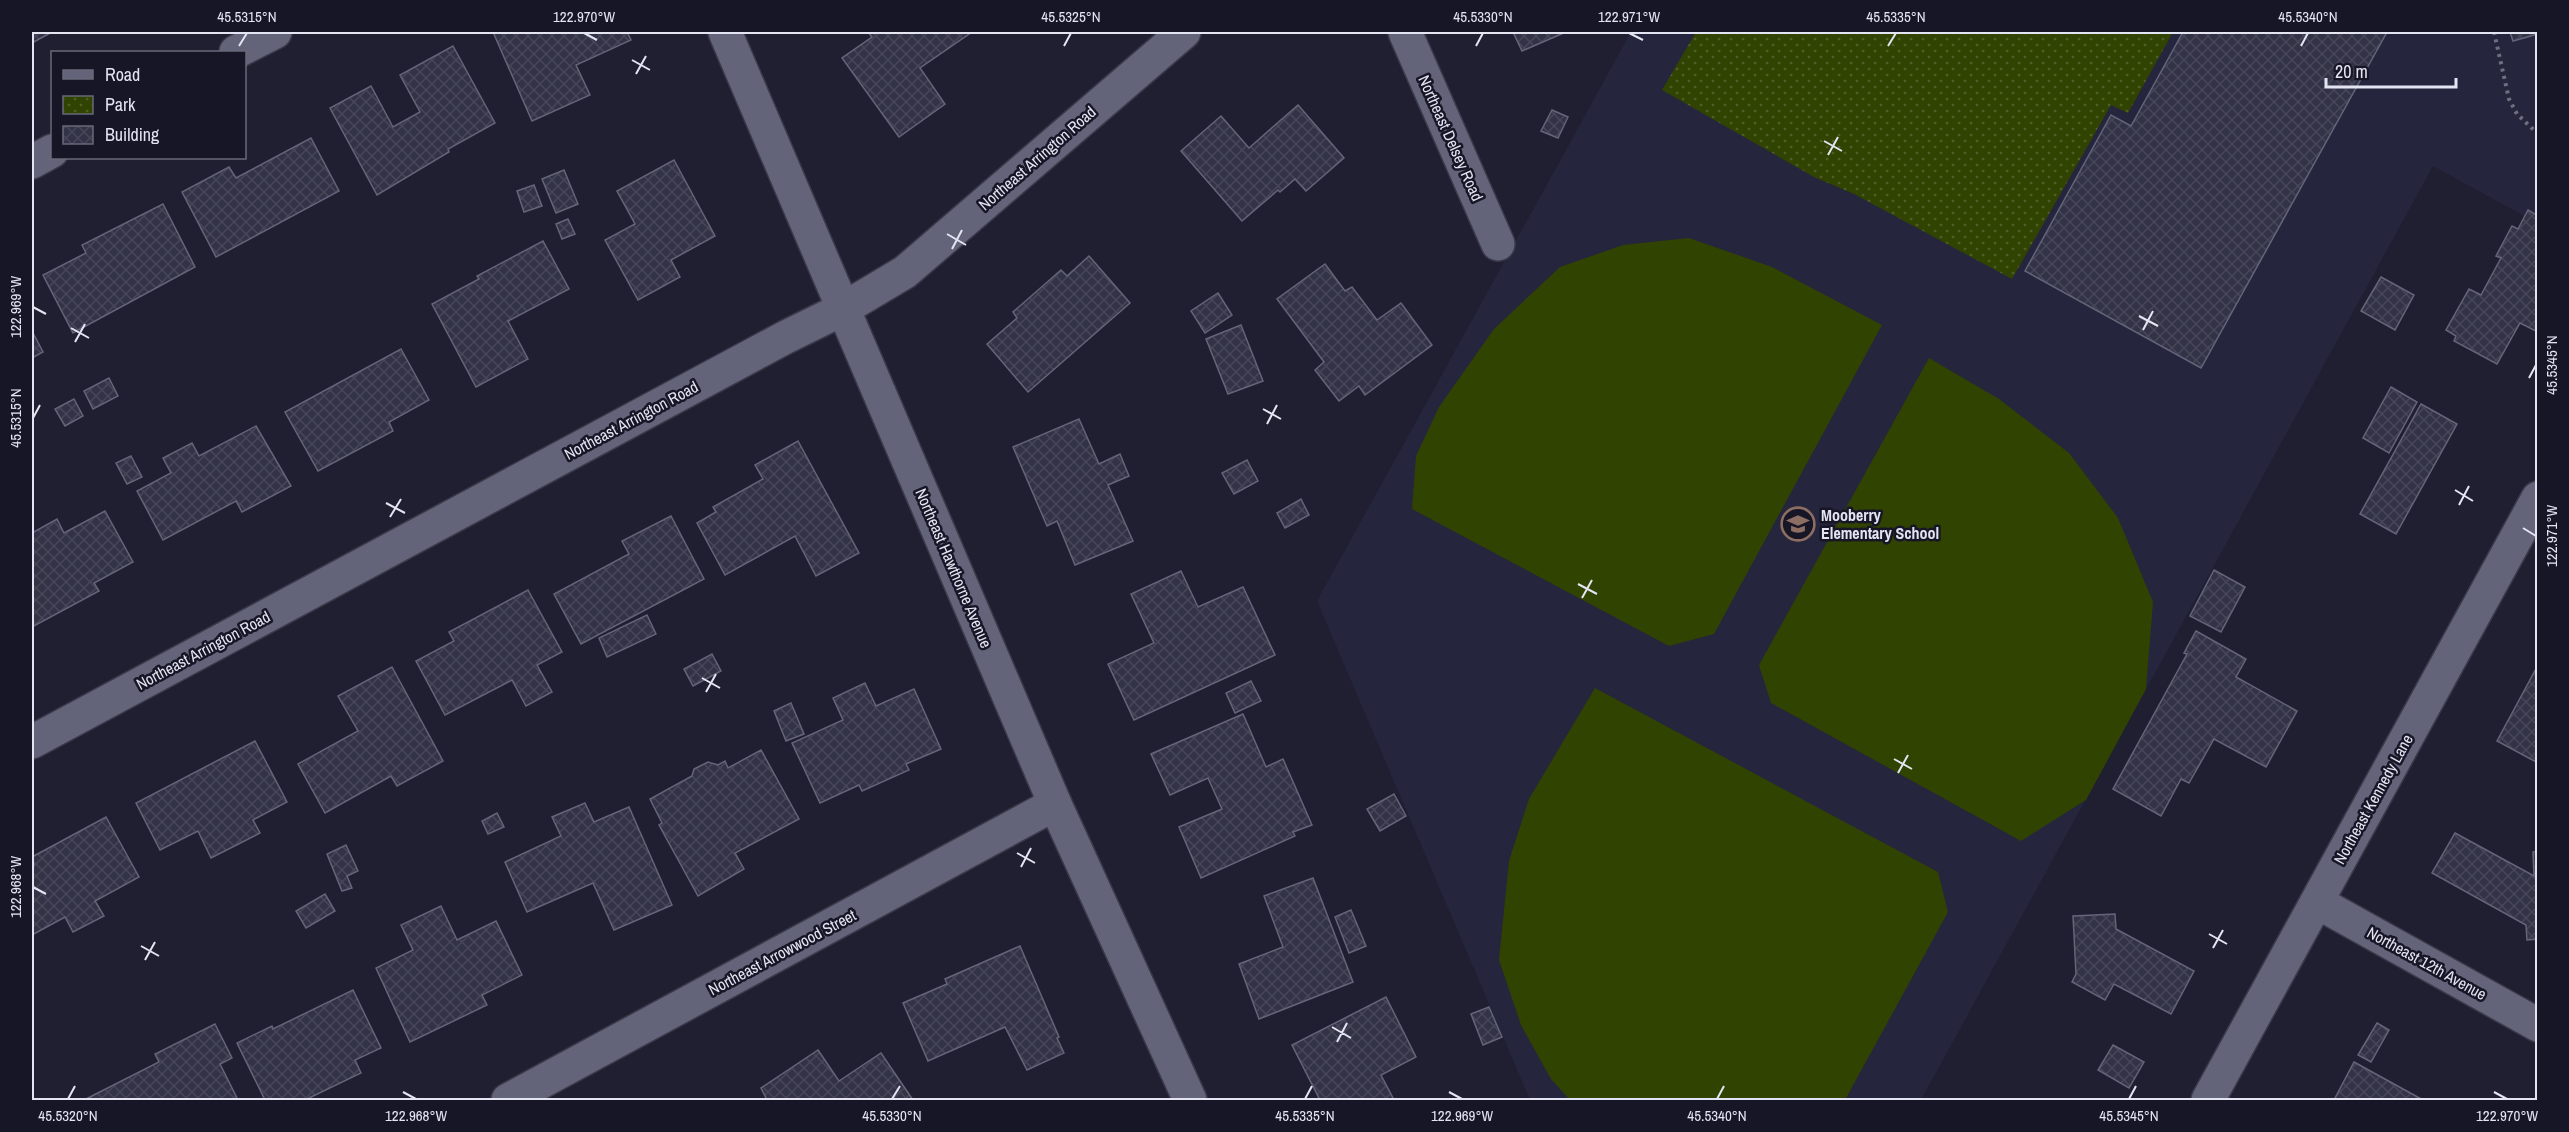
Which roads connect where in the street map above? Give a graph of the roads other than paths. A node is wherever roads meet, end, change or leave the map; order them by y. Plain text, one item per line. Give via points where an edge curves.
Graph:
1 (276, 32) edge
2 (725, 32) edge
3 (1184, 32) edge
4 (1404, 32) edge
5 (238, 51) edge
6 (51, 152) edge
7 (32, 162) edge
8 (1498, 244) dead end
9 (843, 309) junction
10 (2538, 498) edge
11 (32, 742) edge
12 (1055, 804) junction
13 (2317, 902) junction
14 (2538, 1024) edge
15 (508, 1101) edge
16 (1190, 1101) edge
17 (2208, 1101) edge

1 - 5 street
2 - 9 street, Northeast Hawthorne Avenue
3 - 9 street, Northeast Arrington Road via 905,272
4 - 8 street, Northeast Delsey Road
6 - 7 street
9 - 11 street, Northeast Arrington Road
9 - 12 street, Northeast Hawthorne Avenue
10 - 13 street, Northeast Kennedy Lane
12 - 15 street, Northeast Arrowwood Street
12 - 16 street, Northeast Hawthorne Avenue
13 - 14 street, Northeast 12th Avenue
13 - 17 street, Northeast Kennedy Lane

